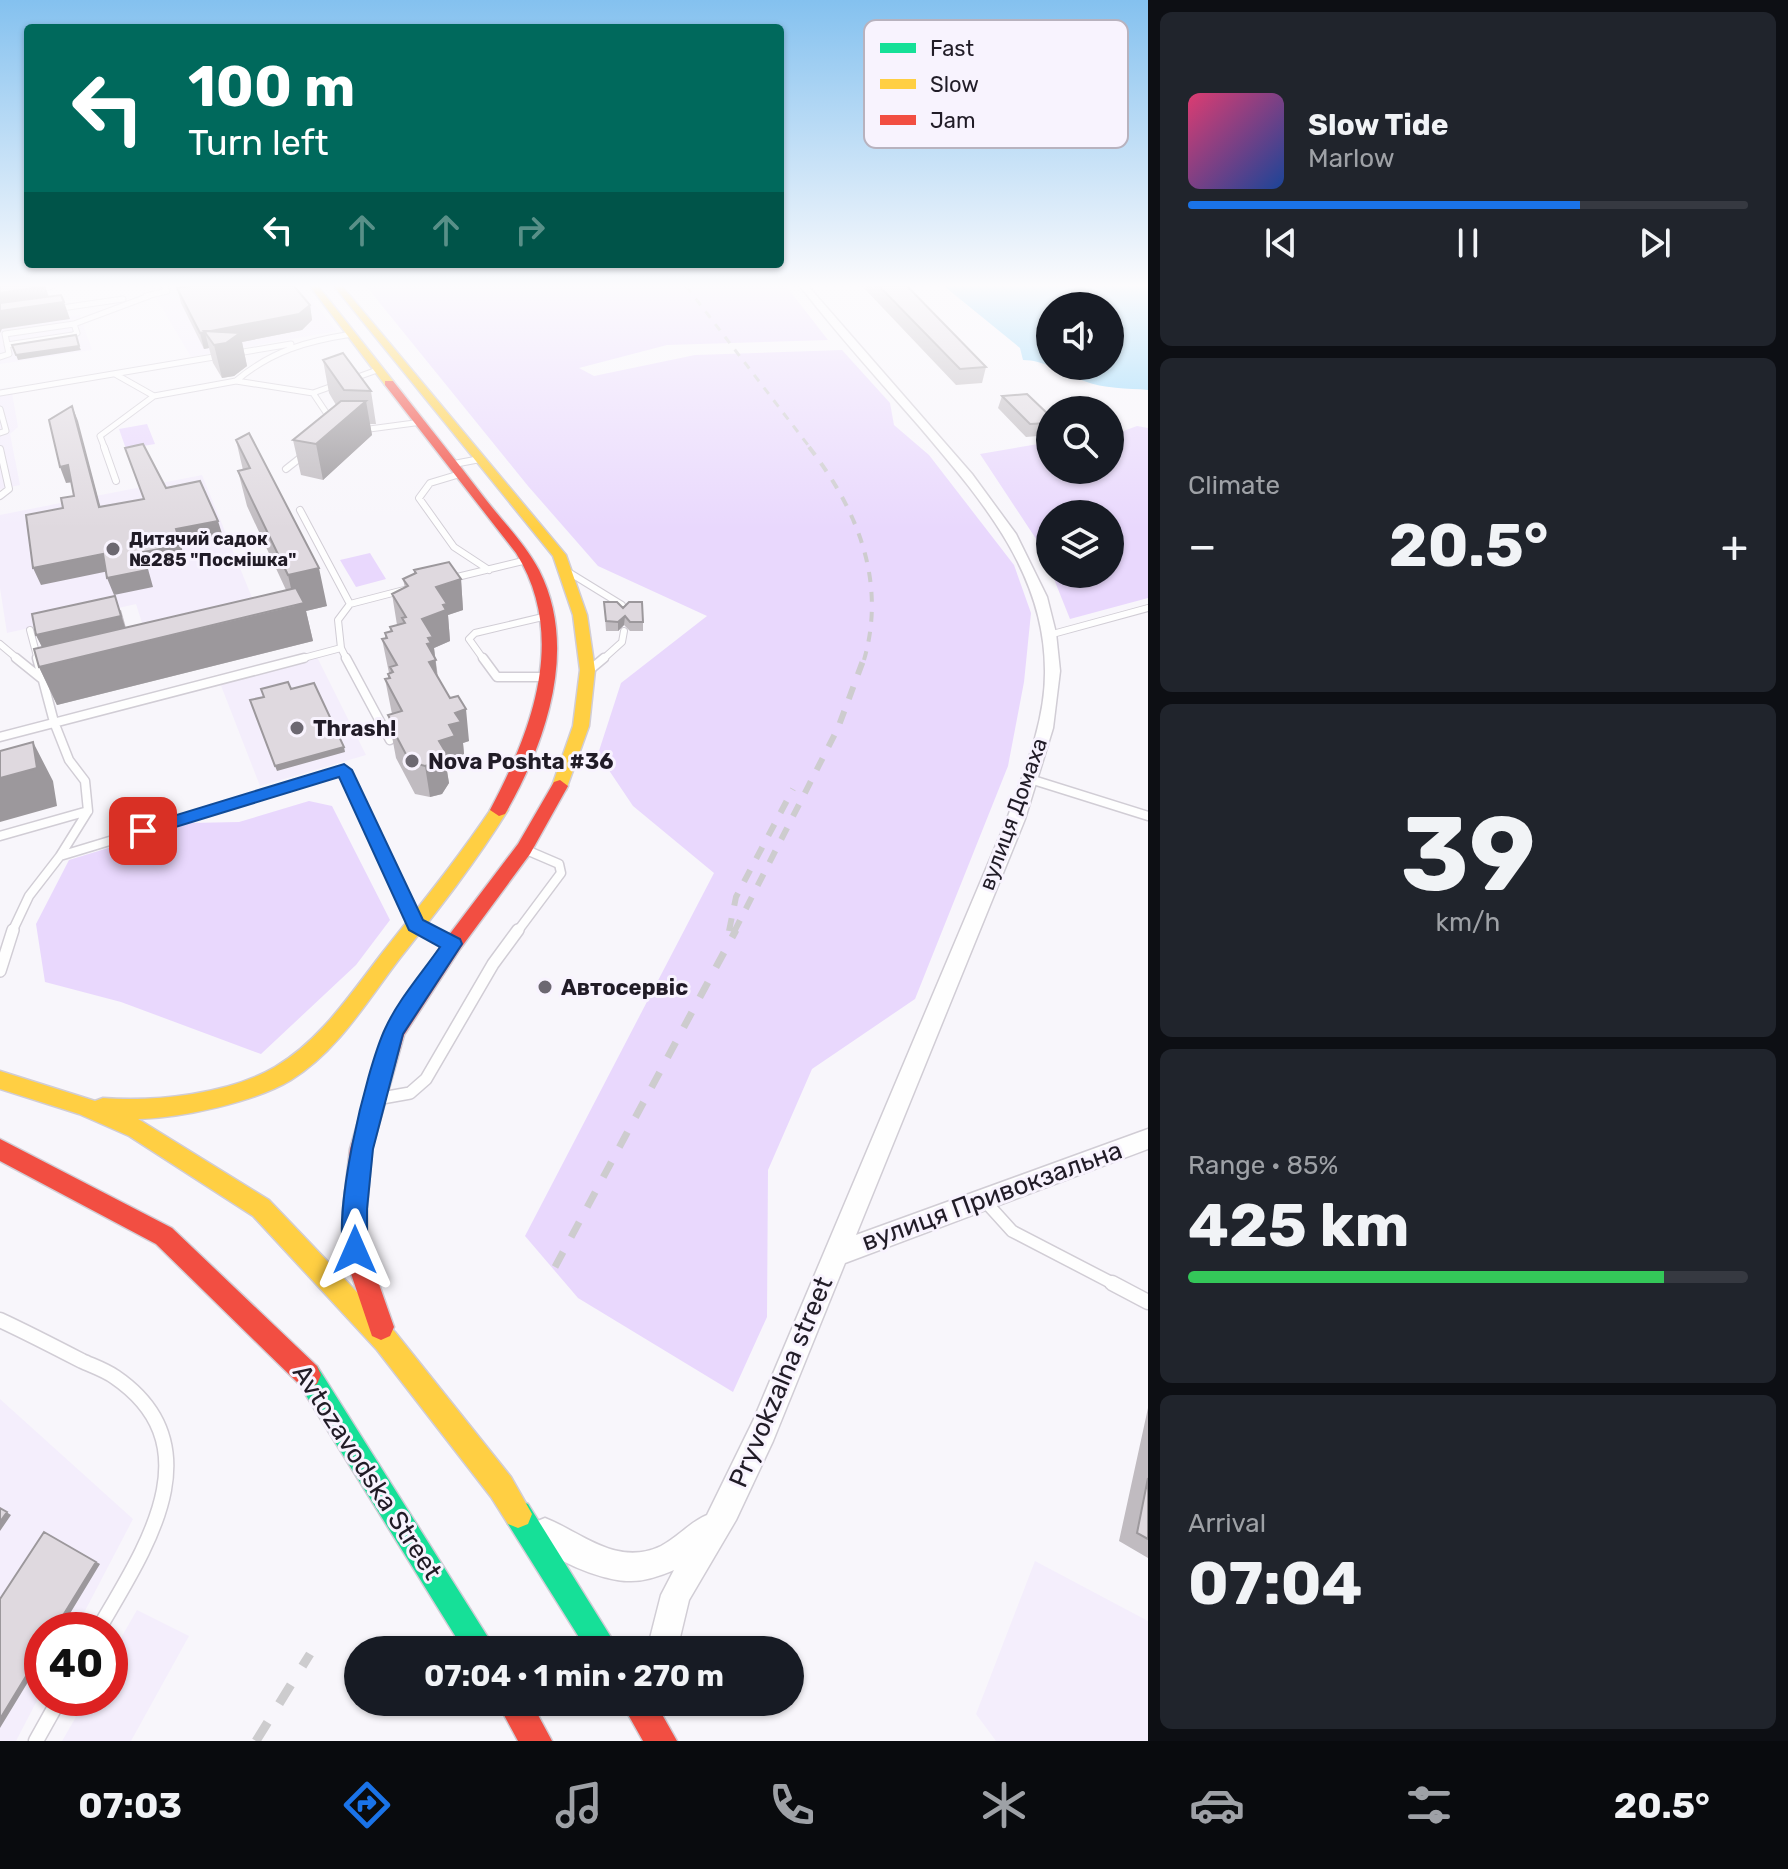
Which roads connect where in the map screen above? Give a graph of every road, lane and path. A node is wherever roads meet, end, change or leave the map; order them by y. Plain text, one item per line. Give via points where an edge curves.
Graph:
1 (155, 367) edge
2 (256, 367) edge
3 (405, 367) edge
4 (874, 367) edge
5 (380, 369) joint
6 (115, 374) junction
7 (236, 381) junction
8 (0, 393) edge
9 (313, 393) junction
10 (154, 396) junction
11 (0, 409) edge
12 (422, 422) junction
13 (337, 429) edge
14 (350, 429) edge
15 (0, 433) edge
16 (316, 445) edge
17 (0, 449) edge
18 (480, 459) junction
19 (286, 469) dead end
20 (457, 469) junction
21 (116, 481) dead end
22 (0, 496) edge
23 (300, 510) dead end
24 (527, 560) junction
25 (489, 570) junction
26 (568, 572) junction
27 (434, 583) edge
28 (420, 586) edge
29 (350, 604) junction
30 (1148, 608) edge
31 (623, 612) edge
32 (547, 616) junction
33 (30, 630) edge
34 (624, 631) edge
35 (1049, 635) junction
36 (0, 644) edge
37 (341, 648) junction
38 (590, 670) junction
39 (547, 677) junction
40 (42, 679) junction
41 (54, 722) junction
42 (0, 737) edge
43 (390, 740) edge
44 (1030, 779) junction
45 (88, 811) junction
46 (1148, 816) edge
47 (0, 836) edge
48 (524, 849) junction
49 (60, 856) junction
50 (416, 925) junction
51 (453, 944) junction
52 (0, 971) edge
53 (0, 1080) edge
54 (375, 1100) junction
55 (83, 1106) junction
56 (1148, 1139) edge
57 (0, 1149) edge
58 (983, 1198) junction
59 (836, 1254) junction
60 (1148, 1302) edge
61 (0, 1320) edge
62 (386, 1341) junction
63 (501, 1487) junction
64 (726, 1510) junction
65 (108, 1612) edge
66 (472, 1636) edge
67 (595, 1636) edge
68 (666, 1636) edge
69 (50, 1716) edge
70 (511, 1716) edge
71 (521, 1716) edge
72 (646, 1716) edge
73 (665, 1716) edge
74 (36, 1741) edge
75 (520, 1741) edge
76 (536, 1741) edge
77 (661, 1741) edge
78 (677, 1741) edge

1 - 6 lane
2 - 7 lane
3 - 18 street
4 - 35 street, вулиця Домаха via 983,494 1018,545 1047,613
5 - 9 lane
5 - 12 street
6 - 8 lane
6 - 10 lane
7 - 9 lane
7 - 10 lane
9 - 13 lane
10 - 21 lane via 100,436
11 - 15 lane via 6,431
12 - 14 lane
12 - 20 street
16 - 19 lane
17 - 22 lane via 9,489
18 - 20 lane
18 - 26 street
20 - 24 street
20 - 25 lane via 431,482 419,498 454,547
23 - 29 lane
24 - 25 lane
24 - 32 street via 540,581
25 - 27 lane
26 - 31 lane via 622,605
26 - 38 street
28 - 29 lane
29 - 37 lane via 338,620
30 - 35 lane
32 - 39 street
32 - 39 lane via 475,633 469,639 497,677
33 - 40 lane
34 - 38 lane via 622,642
35 - 44 street, вулиця Домаха via 1051,698
36 - 40 lane
37 - 41 lane
37 - 43 lane
38 - 48 street via 577,749
39 - 50 street via 526,761 506,800
40 - 41 lane
41 - 42 lane
41 - 45 lane via 69,760 85,781
44 - 46 lane
44 - 59 street, вулиця Домаха
45 - 47 lane
45 - 49 lane
48 - 51 street
48 - 54 lane via 559,864 561,873 493,964 426,1079 410,1093
49 - 50 lane via 344,770
49 - 52 lane via 29,896
50 - 51 lane
50 - 55 street via 341,1021 283,1074 195,1107 144,1113
51 - 54 street via 394,1032
53 - 55 street
54 - 62 street via 361,1149 355,1250
55 - 62 street via 137,1129 261,1208
56 - 58 street, вулиця Привокзальна
57 - 66 street, Avtozavodska Street via 164,1236 304,1369
58 - 59 street, вулиця Привокзальна
58 - 60 lane via 1012,1231
59 - 64 street, Pryvokzalna street
61 - 65 lane via 119,1380 154,1416 169,1451 157,1524
62 - 63 street
63 - 64 street, Pryvokzalna street via 546,1533 589,1560 622,1569 685,1550
63 - 67 street
64 - 68 street, Pryvokzalna street via 676,1595
69 - 74 lane
70 - 75 street
71 - 76 street
72 - 77 street
73 - 78 street

